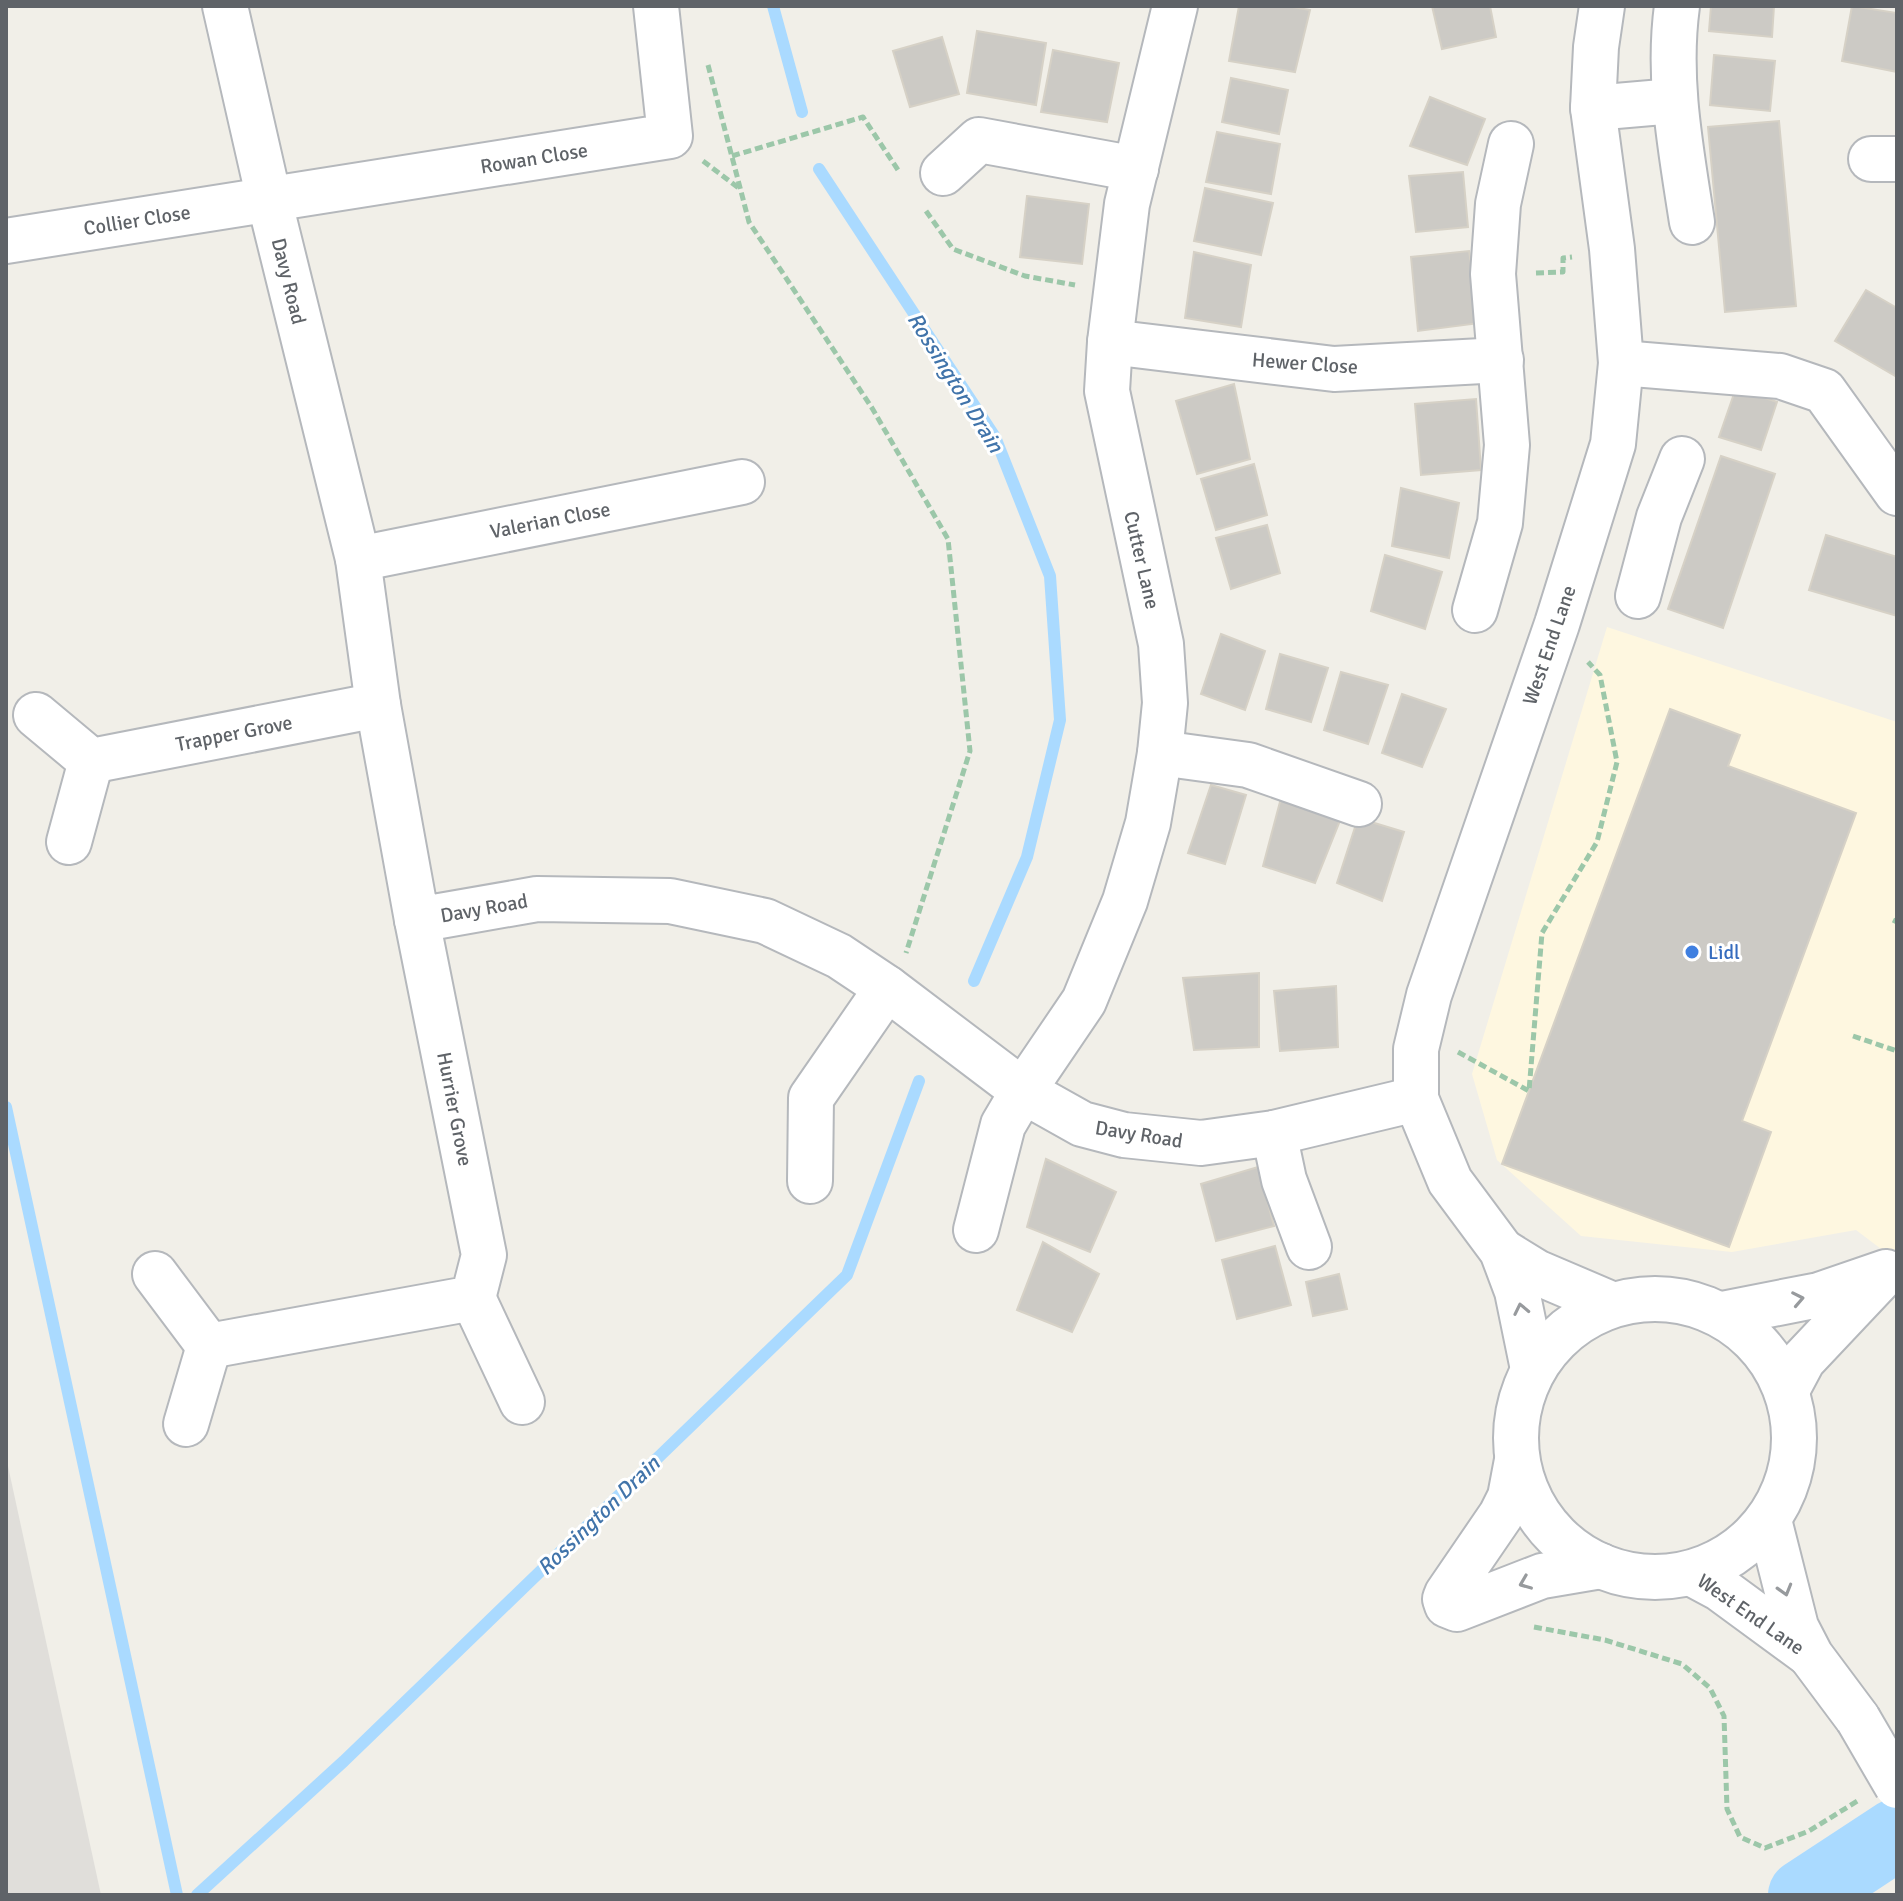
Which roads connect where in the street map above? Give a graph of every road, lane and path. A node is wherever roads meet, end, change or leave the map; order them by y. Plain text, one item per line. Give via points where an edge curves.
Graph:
1 (225, 6) edge
2 (656, 6) edge
3 (1175, 6) edge
4 (1602, 6) edge
5 (1677, 6) edge
6 (704, 51) dead end
7 (1674, 101) junction
8 (1593, 108) junction
9 (1511, 144) dead end
10 (732, 156) junction
11 (1136, 169) junction
12 (925, 189) junction
13 (269, 199) junction
14 (1692, 222) dead end
15 (6, 241) edge
16 (1612, 249) junction
17 (1493, 274) junction
18 (1116, 292) junction
19 (1110, 342) junction
20 (1501, 360) junction
21 (1621, 363) junction
22 (1682, 459) dead end
23 (742, 482) dead end
24 (1897, 493) edge
25 (1597, 500) junction
26 (1659, 517) junction
27 (358, 559) junction
28 (1638, 596) dead end
29 (1475, 610) dead end
30 (1557, 624) junction
31 (378, 705) junction
32 (36, 715) dead end
33 (1160, 753) junction
34 (91, 761) junction
35 (1359, 804) dead end
36 (69, 842) dead end
37 (417, 920) junction
38 (887, 988) junction
39 (1420, 1032) junction
40 (1853, 1036) dead end
41 (1897, 1051) edge
42 (1023, 1091) junction
43 (1416, 1099) junction
44 (1274, 1133) junction
45 (810, 1181) dead end
46 (976, 1230) dead end
47 (1309, 1247) dead end
48 (1502, 1251) junction
49 (1891, 1268) edge
50 (155, 1274) dead end
51 (473, 1298) junction
52 (1611, 1304) junction
53 (1722, 1314) junction
54 (209, 1346) junction
55 (1533, 1369) junction
56 (1787, 1390) junction
57 (522, 1402) dead end
58 (186, 1424) dead end
59 (1517, 1460) junction
60 (1769, 1520) junction
61 (1601, 1566) junction
62 (1691, 1573) junction
63 (1525, 1627) dead end
64 (1811, 1656) junction
65 (1882, 1791) edge

1 - 13 street, Davy Road
2 - 13 street, Rowan Close via 670,136
3 - 11 street, Cutter Lane
4 - 8 street, West End Lane
5 - 7 street
6 - 10 path
7 - 8 street
7 - 14 street
8 - 16 street, West End Lane
9 - 17 street via 1498,204
10 - 12 path via 863,117
10 - 38 path via 749,222 872,408 948,539 970,751 902,966
11 - 12 street via 979,140
11 - 18 street, Cutter Lane
12 - 18 path via 953,249 1025,276
13 - 15 street, Collier Close
13 - 27 street, Davy Road
16 - 17 path via 1563,258 1563,272
16 - 21 street, West End Lane
17 - 20 street
18 - 19 street, Cutter Lane
19 - 20 street, Hewer Close via 1334,369
19 - 33 street, Cutter Lane via 1107,391 1161,644 1165,703
20 - 29 street via 1507,445 1500,523
21 - 24 street via 1780,376 1824,391
21 - 25 street, West End Lane via 1613,444
22 - 26 street
23 - 27 street, Valerian Close
25 - 26 street
25 - 30 street, West End Lane
26 - 28 street
27 - 31 street, Davy Road
30 - 39 street, West End Lane
30 - 39 path via 1600,675 1617,762 1597,842 1542,933 1529,1091
31 - 34 street, Trapper Grove
31 - 37 street, Davy Road
32 - 34 street
33 - 35 street via 1248,765
33 - 42 street, Cutter Lane via 1148,823 1119,916 1084,1001
34 - 36 street
37 - 38 street, Davy Road via 537,899 670,901 765,921 839,956
37 - 51 street, Hurrier Grove via 484,1255
38 - 42 street, Davy Road
38 - 45 street via 811,1098
39 - 43 street, West End Lane
40 - 41 path
42 - 44 street, Davy Road via 1082,1124 1124,1135 1201,1143
42 - 46 street, Cutter Lane via 1003,1125
43 - 44 street, Davy Road
43 - 48 street, West End Lane via 1450,1181
44 - 47 street via 1284,1180
48 - 52 street, West End Lane via 1536,1272
55 -> 48 street, West End Lane via 1517,1291
53 -> 49 street via 1819,1295
49 - 56 street via 1803,1360
50 - 54 street
51 - 54 street
51 - 57 street
52 - 53 street, West End Lane via 1667,1298
52 - 55 street, West End Lane via 1562,1333
53 - 56 street, West End Lane via 1765,1350
54 - 58 street
55 - 59 street, West End Lane via 1517,1413
56 - 60 street, West End Lane via 1794,1450 1789,1480
59 - 61 street, West End Lane via 1532,1504 1561,1541
61 -> 59 street via 1542,1576 1457,1609 1447,1605 1447,1594 1510,1497
60 - 62 street, West End Lane via 1736,1552
60 -> 64 street, West End Lane via 1796,1627
61 - 62 street, West End Lane via 1647,1577
62 - 64 street, West End Lane
63 - 65 path via 1605,1640 1682,1664 1710,1688 1724,1716 1727,1809 1740,1837 1765,1848
64 - 65 street, West End Lane, bridge via 1858,1719

